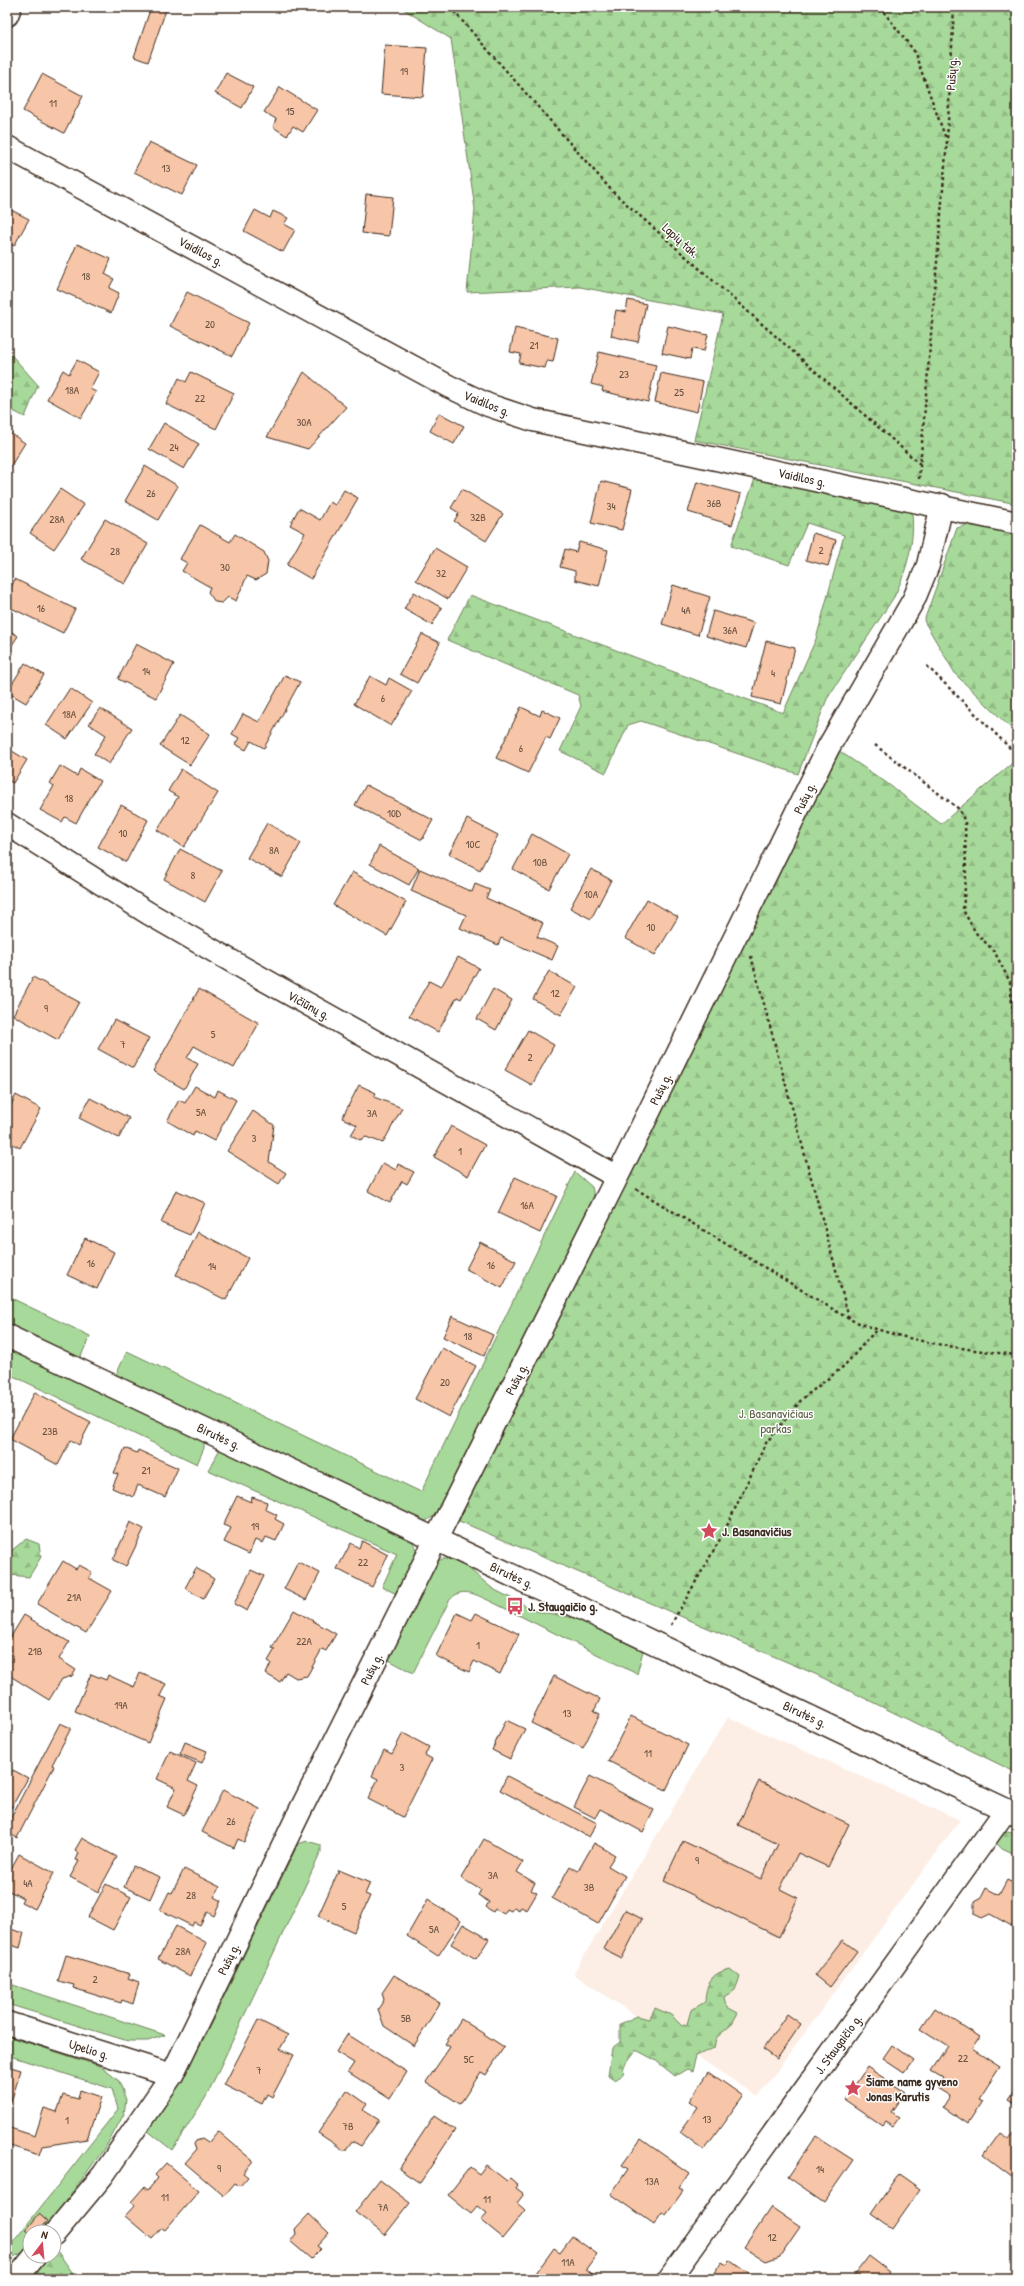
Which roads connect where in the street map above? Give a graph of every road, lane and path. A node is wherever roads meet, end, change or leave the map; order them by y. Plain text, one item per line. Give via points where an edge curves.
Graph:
1 (10, 7) edge
2 (450, 7) edge
3 (880, 7) edge
4 (954, 7) edge
5 (7, 15) edge
6 (947, 141) junction
7 (7, 147) edge
8 (921, 465) junction
9 (917, 501) junction
10 (942, 506) junction
11 (1017, 523) edge
12 (927, 666) dead end
13 (875, 745) dead end
14 (1017, 754) edge
15 (7, 824) edge
16 (742, 920) junction
17 (1017, 1021) edge
18 (617, 1177) junction
19 (849, 1319) junction
20 (876, 1330) junction
21 (7, 1336) edge
22 (1017, 1355) edge
23 (436, 1539) junction
24 (659, 1644) junction
25 (1011, 1812) edge
26 (7, 2023) edge
27 (172, 2075) junction
28 (62, 2225) edge
29 (28, 2264) edge
30 (16, 2279) edge
31 (670, 2279) edge

1 - 5 street
2 - 8 path, Lapių tak. via 613,192
3 - 6 path via 914,52
4 - 6 path, Pušų g.
6 - 8 path
7 - 9 street, Vaidilos g. via 448,386 488,405 533,420
8 - 9 path
9 - 10 street, Vaidilos g.
10 - 11 street, Vaidilos g.
10 - 16 street, Pušų g. via 928,565 914,599 828,748
12 - 14 path
13 - 17 path via 959,809 965,822 966,876 963,910 976,933 994,951 1010,982 1013,1013
15 - 18 street, Vičiūnų g. via 148,913
16 - 18 street, Pušų g.
16 - 19 path
18 - 19 path
18 - 23 street, Pušų g.
19 - 20 path
20 - 22 path via 970,1350
20 - 24 path via 844,1366 802,1399 766,1443 723,1534
21 - 23 street, Birutės g.
23 - 24 street, Birutės g.
23 - 27 street, Pušų g.
24 - 25 street, Birutės g.
25 - 31 street, J. Staugaičio g.
26 - 27 street, Upelio g.
27 - 28 street, Pušų g. via 104,2175
29 - 30 street

